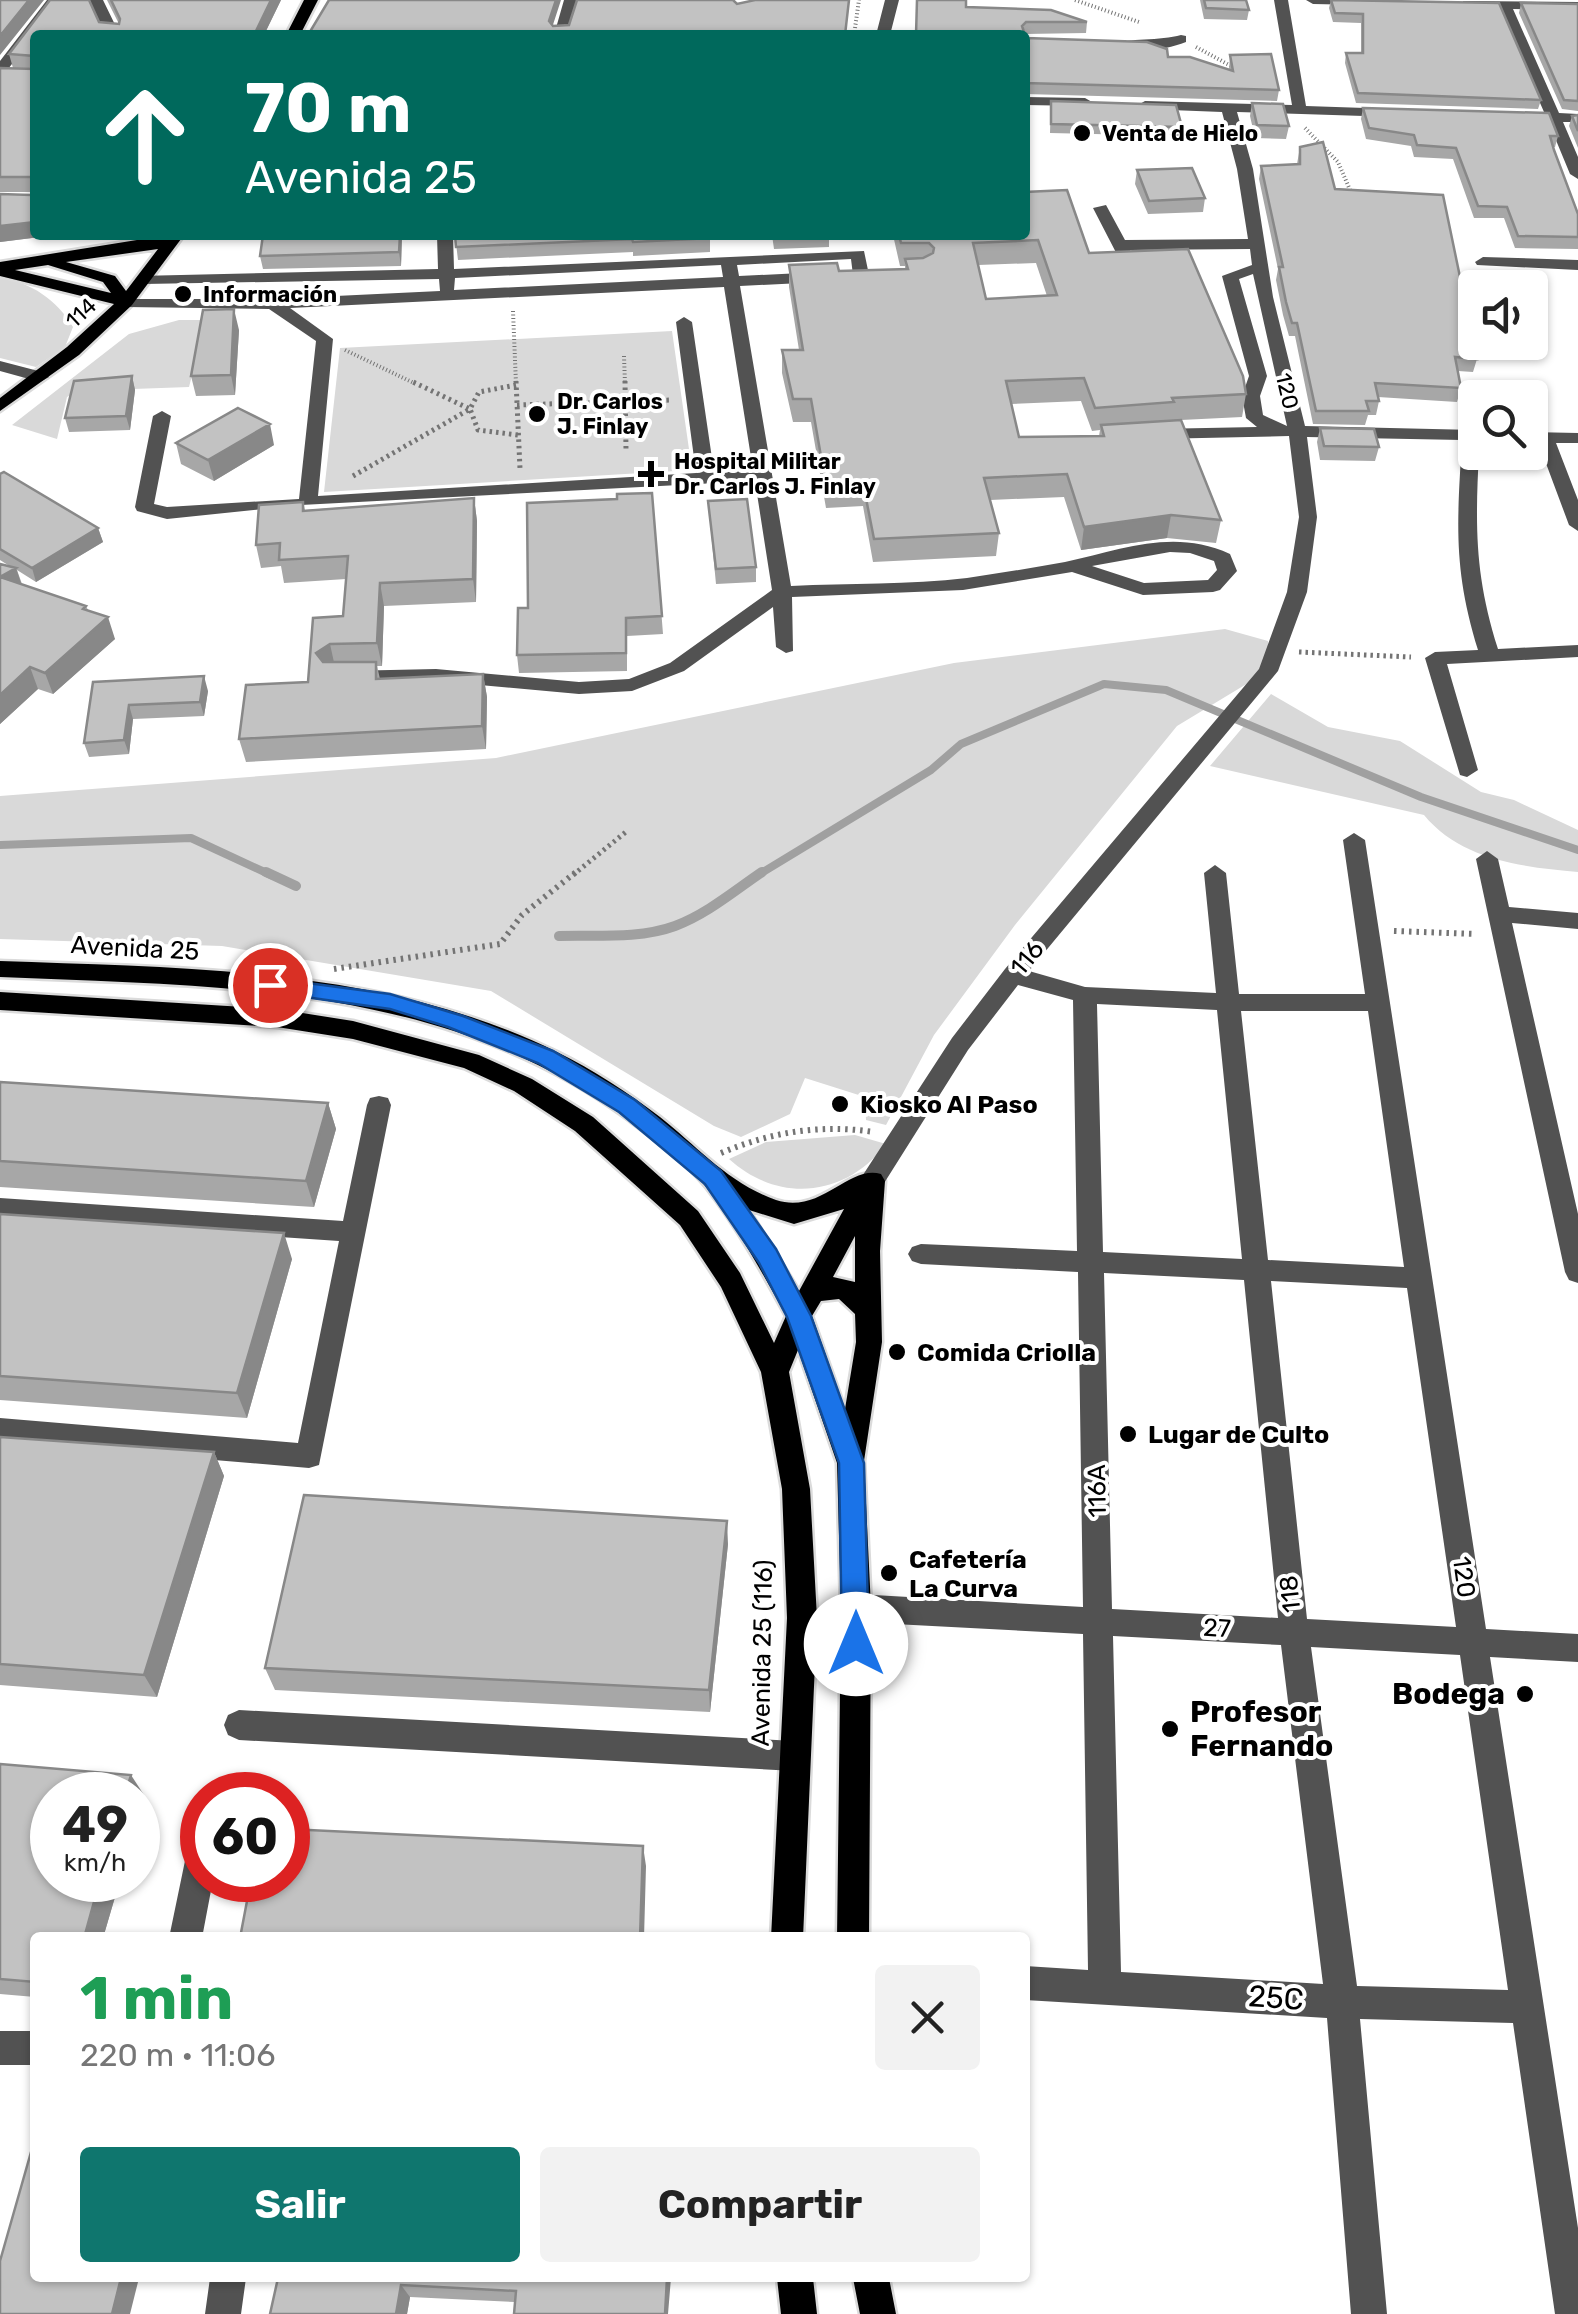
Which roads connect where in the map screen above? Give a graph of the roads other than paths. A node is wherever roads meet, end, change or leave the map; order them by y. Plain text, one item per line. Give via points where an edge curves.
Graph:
1 (54, 0) edge
2 (96, 0) edge
3 (311, 0) edge
4 (571, 0) edge
5 (892, 0) edge
6 (1281, 0) edge
7 (1313, 0) edge
8 (1370, 2) edge
9 (1503, 2) edge
10 (1447, 3) edge
11 (1578, 6) edge
12 (32, 30) edge
13 (111, 30) edge
14 (296, 30) edge
15 (562, 30) edge
16 (884, 30) edge
17 (30, 32) edge
18 (1180, 38) dead end
19 (1112, 44) edge
20 (0, 73) edge
21 (18, 76) edge
22 (1030, 101) edge
23 (1104, 103) edge
24 (1122, 104) edge
25 (1158, 106) junction
26 (1229, 109) junction
27 (1300, 111) junction
28 (1417, 114) edge
29 (1495, 116) edge
30 (1553, 117) junction
31 (1578, 118) edge
32 (1235, 142) junction
33 (1578, 174) edge
34 (1101, 208) dead end
35 (89, 240) edge
36 (161, 240) edge
37 (172, 240) edge
38 (445, 240) edge
39 (857, 240) edge
40 (1257, 244) junction
41 (1120, 245) junction
42 (8, 254) edge
43 (858, 254) junction
44 (44, 260) junction
45 (728, 260) junction
46 (1483, 262) dead end
47 (1130, 265) edge
48 (1578, 265) edge
49 (1261, 267) junction
50 (0, 270) edge
51 (446, 274) junction
52 (144, 278) junction
53 (206, 278) junction
54 (110, 280) junction
55 (734, 281) junction
56 (43, 282) junction
57 (447, 294) junction
58 (126, 302) junction
59 (274, 304) junction
60 (212, 306) junction
61 (684, 322) dead end
62 (73, 351) junction
63 (0, 366) edge
64 (40, 377) junction
65 (0, 406) edge
66 (162, 416) dead end
67 (1287, 431) junction
68 (1458, 435) edge
69 (1129, 436) edge
70 (1548, 437) edge
71 (1578, 438) edge
72 (1548, 459) edge
73 (1471, 470) edge
74 (762, 476) junction
75 (706, 478) junction
76 (308, 502) junction
77 (1578, 525) edge
78 (1073, 566) junction
79 (782, 592) junction
80 (786, 647) dead end
81 (1578, 651) edge
82 (1490, 655) junction
83 (1273, 661) joint
84 (334, 677) edge
85 (1466, 770) dead end
86 (1354, 840) dead end
87 (1487, 859) dead end
88 (1215, 873) dead end
89 (1578, 921) edge
90 (1501, 925) junction
91 (0, 969) edge
92 (1013, 975) junction
93 (1086, 995) junction
94 (0, 1001) edge
95 (1228, 1002) junction
96 (1378, 1003) junction
97 (379, 1105) dead end
98 (705, 1171) junction
99 (872, 1181) junction
100 (0, 1208) edge
101 (354, 1232) junction
102 (921, 1254) dead end
103 (1092, 1262) junction
104 (1256, 1270) junction
105 (1578, 1272) edge
106 (1420, 1278) junction
107 (806, 1304) junction
108 (868, 1312) junction
109 (775, 1372) junction
110 (0, 1430) edge
111 (852, 1463) junction
112 (856, 1608) junction
113 (1100, 1622) junction
114 (1294, 1633) junction
115 (1473, 1641) junction
116 (1578, 1648) edge
117 (240, 1725) dead end
118 (795, 1756) junction
119 (192, 1902) edge
120 (186, 1932) edge
121 (787, 1932) edge
122 (853, 1932) edge
123 (1030, 1984) edge
124 (1105, 1988) junction
125 (1342, 2002) junction
126 (1528, 2007) junction
127 (0, 2048) edge
128 (30, 2048) edge
129 (227, 2282) edge
130 (795, 2282) edge
131 (872, 2282) edge
132 (223, 2314) edge
133 (799, 2314) edge
134 (878, 2314) edge
135 (1369, 2314) edge
136 (1574, 2314) edge

1 - 12 street
2 - 13 street
3 - 14 main road
4 - 15 street
5 - 16 street
6 - 27 street
7 - 8 street
9 - 10 street
9 - 11 street
9 - 30 street
17 - 20 street
18 - 19 street via 1163,46
20 - 21 street
22 - 23 street
24 - 25 street
25 - 26 street
25 - 32 street via 1205,115
26 - 27 street
26 - 32 street, 120
27 - 28 street
29 - 30 street
30 - 31 street
30 - 33 street
32 - 40 street, 120
34 - 41 street
35 - 42 main road
36 - 44 main road
37 - 52 main road, 114
38 - 51 street
39 - 43 street
40 - 41 street
40 - 49 street, 120
41 - 47 street
42 - 44 main road
43 - 45 street
43 - 55 street via 869,274
44 - 50 main road
44 - 54 main road
45 - 51 street
45 - 55 street
46 - 48 street
49 - 67 street, 120
49 - 67 street via 1230,276 1258,376 1251,396 1255,418
50 - 56 main road
51 - 53 street
51 - 57 street
52 - 53 street
52 - 54 main road
52 - 58 main road, 114
53 - 60 street via 230,287 231,297
54 - 58 main road
55 - 57 street
55 - 74 street
56 - 58 main road
56 - 62 main road via 70,300 87,324
57 - 59 street
58 - 60 street
58 - 62 main road, 114
59 - 60 street
59 - 76 street via 324,339
61 - 75 street
62 - 64 main road, 114
63 - 64 street
64 - 65 main road, 114
66 - 76 street via 144,507 167,513
67 - 68 street
67 - 69 street
67 - 83 street, 120 via 1308,517 1297,592
70 - 71 street
72 - 77 street
73 - 82 street via 1466,537 1472,598
74 - 75 street
74 - 79 street
75 - 76 street
78 - 78 street via 1143,589 1214,586 1228,571 1224,558 1202,548 1116,552
78 - 79 street via 963,584
79 - 80 street
79 - 84 street via 678,666 632,685
81 - 82 street
82 - 85 street via 1436,658
83 - 92 street, 116
86 - 96 street, 120
87 - 90 street
88 - 95 street, 118
89 - 90 street
90 - 105 street
91 - 98 main road, Avenida 25 via 169,976 390,1002 546,1057 601,1087
92 - 93 street
92 - 99 street, 116
93 - 95 street
93 - 103 street, 116A
94 - 109 main road via 260,1017 353,1030 471,1061 523,1085 584,1124 689,1218 731,1281
95 - 96 street
95 - 104 street, 118
96 - 106 street, 120
97 - 101 street
98 - 99 main road via 768,1210 801,1216 827,1210
98 - 107 main road, Avenida 25
99 - 107 main road
99 - 108 main road
100 - 101 street
101 - 110 street via 310,1456
102 - 103 street
103 - 104 street
103 - 113 street, 116A
104 - 106 street
104 - 114 street, 118
106 - 115 street, 120
107 - 108 main road via 830,1286 860,1296
107 - 109 main road
107 - 111 main road
108 - 111 main road
109 - 118 main road, Avenida 25 (116) via 796,1489 802,1618
111 - 112 main road
112 - 113 street, 27
112 - 122 main road
113 - 114 street, 27
113 - 124 street, 116A
114 - 115 street, 27
114 - 125 street, 118
115 - 116 street, 27
115 - 126 street, 120
117 - 118 street
118 - 121 main road, Avenida 25 (116)
119 - 120 street
123 - 124 street, 25C
124 - 125 street, 25C
125 - 126 street, 25C
125 - 135 street, 118
126 - 136 street, 120
127 - 128 street
129 - 132 street
130 - 133 main road
131 - 134 main road

